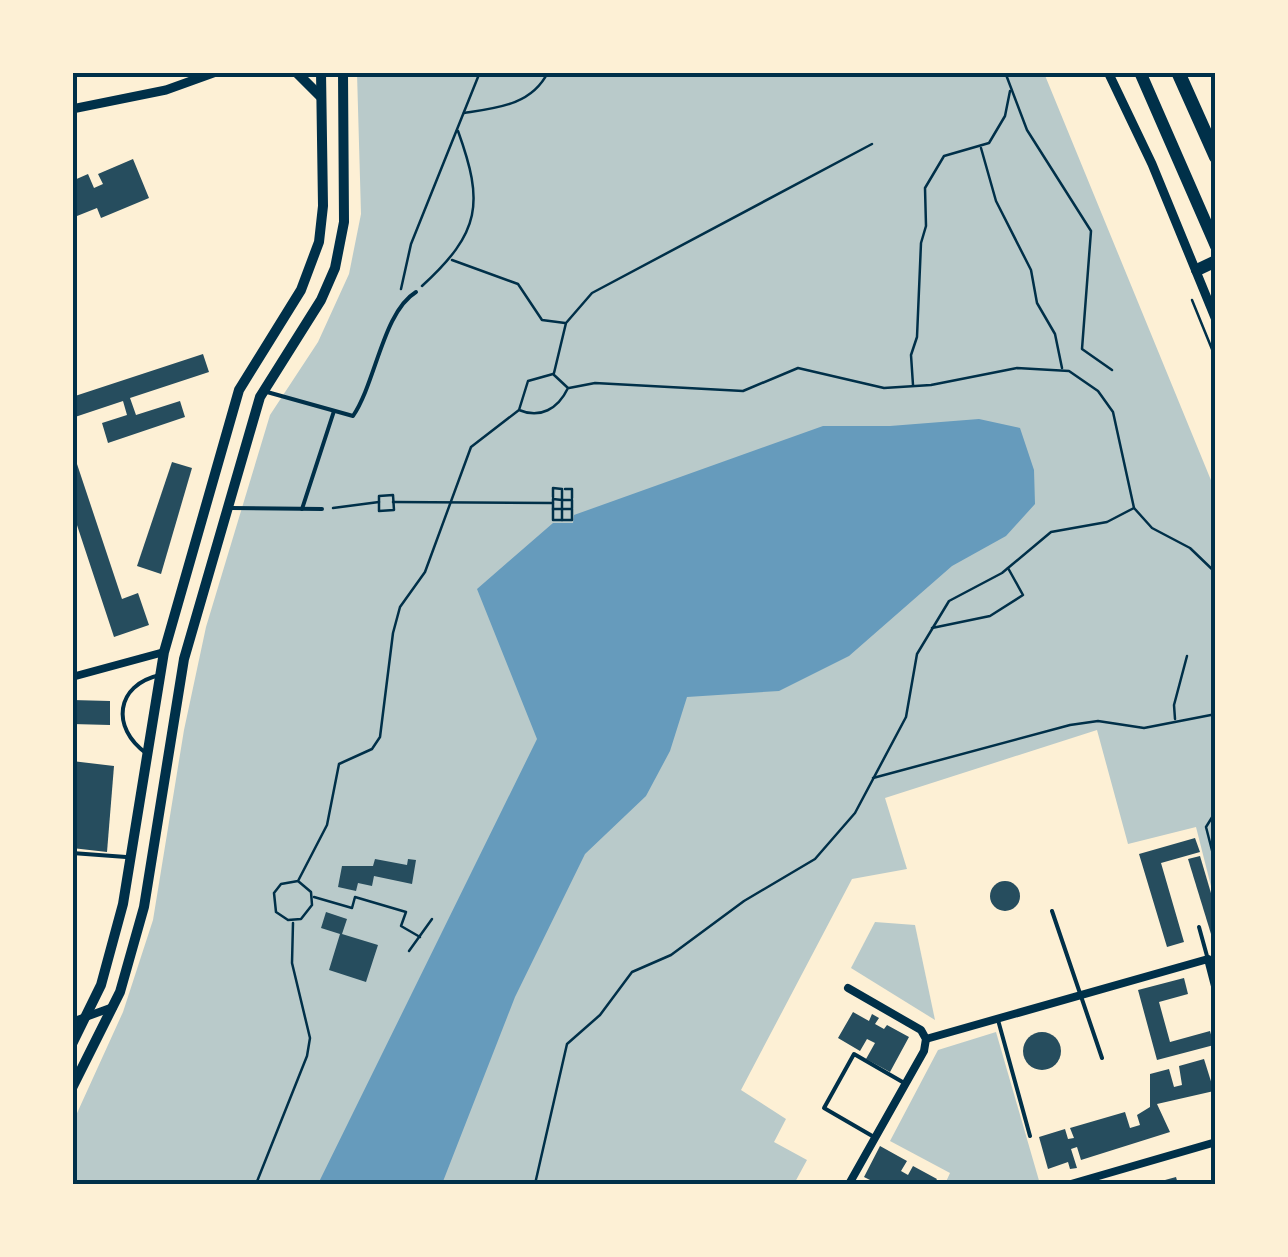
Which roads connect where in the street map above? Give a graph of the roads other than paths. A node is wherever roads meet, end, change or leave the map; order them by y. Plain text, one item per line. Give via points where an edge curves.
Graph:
1 (216, 72) edge
2 (296, 72) edge
3 (320, 72) edge
4 (343, 72) edge
5 (1108, 72) edge
6 (1140, 72) edge
7 (1178, 72) edge
8 (320, 96) junction
9 (72, 109) edge
10 (1216, 157) edge
11 (1216, 246) edge
12 (1216, 262) edge
13 (1197, 270) junction
14 (416, 292) road end
15 (1216, 320) edge
16 (263, 391) junction
17 (334, 411) junction
18 (227, 508) junction
19 (302, 509) junction
20 (322, 509) road end
21 (164, 652) junction
22 (160, 676) junction
23 (72, 677) edge
24 (147, 754) junction
25 (72, 853) edge
26 (131, 858) junction
27 (1052, 911) dead end
28 (1199, 927) dead end
29 (1208, 960) junction
30 (848, 988) dead end
31 (1216, 990) edge
32 (1084, 994) junction
33 (113, 1007) junction
34 (86, 1017) junction
35 (998, 1019) junction
36 (72, 1022) edge
37 (926, 1039) junction
38 (72, 1044) edge
39 (1102, 1058) dead end
40 (906, 1084) junction
41 (72, 1088) edge
42 (1030, 1136) dead end
43 (875, 1138) junction
44 (1216, 1142) edge
45 (849, 1184) edge
46 (1071, 1184) edge

1 - 9 street
2 - 8 main road
3 - 8 main road
4 - 16 main road via 340,251 321,300
5 - 13 street
6 - 11 highway
7 - 10 highway
8 - 21 main road via 323,206 315,254 301,290 239,390
12 - 13 highway
13 - 15 street
14 - 17 lane via 397,310 369,391 353,416
16 - 17 lane
16 - 18 main road
17 - 19 lane
18 - 19 lane
18 - 33 main road via 184,659 144,907
19 - 20 lane
21 - 22 main road
21 - 23 street
22 - 24 main road
22 - 24 lane via 126,692 122,724
24 - 26 main road
25 - 26 lane
26 - 34 main road via 101,985
27 - 32 lane
28 - 29 lane
29 - 31 street
29 - 32 street
30 - 37 street
32 - 35 street
32 - 39 lane
33 - 34 street
33 - 41 main road
34 - 36 street
34 - 38 main road
35 - 37 street
35 - 42 lane
37 - 40 street
40 - 43 street
40 - 43 lane via 854,1054 824,1108
43 - 45 street
44 - 46 street

